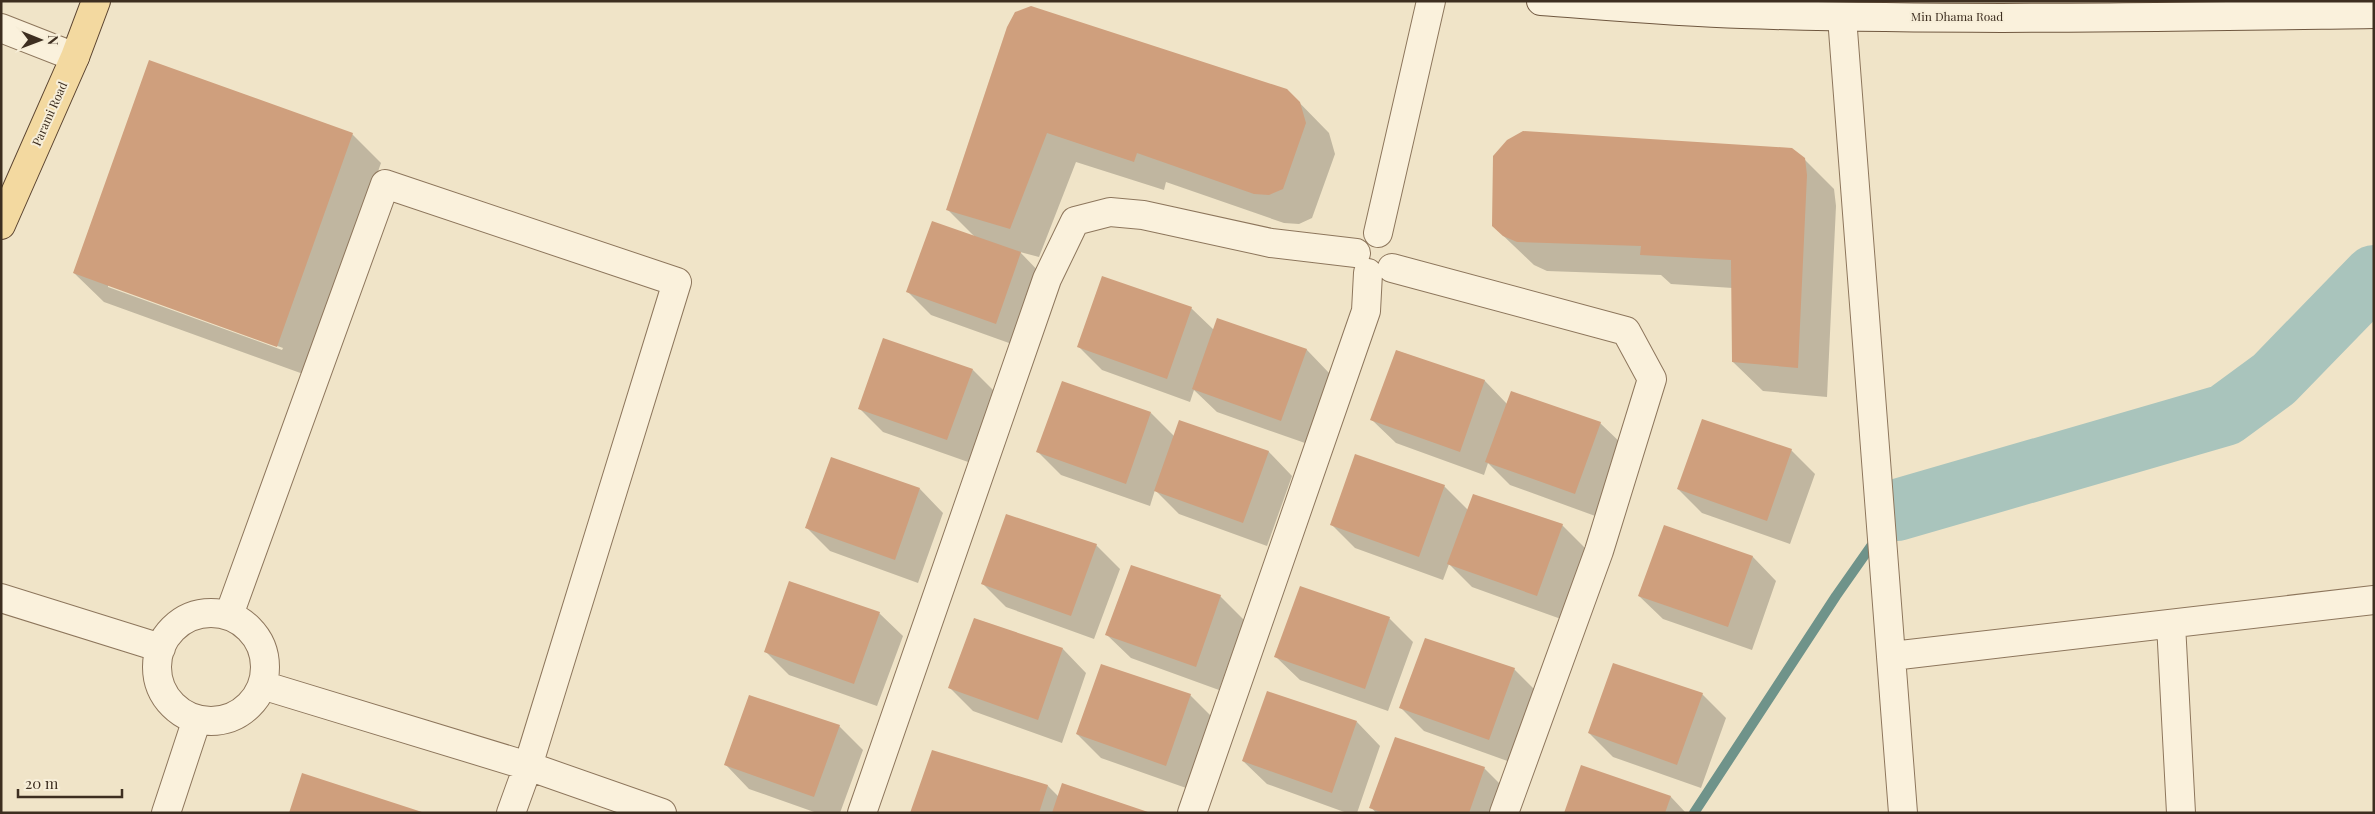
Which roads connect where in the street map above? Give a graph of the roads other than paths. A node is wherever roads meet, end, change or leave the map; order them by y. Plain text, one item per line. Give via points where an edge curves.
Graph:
1 (96, 1) edge
2 (1431, 1) edge
3 (1542, 1) edge
4 (2295, 8) edge
5 (1998, 9) edge
6 (2175, 9) edge
7 (2374, 14) edge
8 (1842, 17) junction
9 (1, 28) edge
10 (75, 57) junction
11 (1, 225) edge
12 (1378, 232) junction
13 (1372, 265) junction
14 (1, 598) edge
15 (2374, 600) edge
16 (229, 615) junction
17 (2171, 624) junction
18 (161, 648) junction
19 (1892, 656) junction
20 (262, 685) junction
21 (197, 718) junction
22 (528, 766) junction
23 (166, 813) edge
24 (511, 813) edge
25 (662, 813) edge
26 (862, 813) edge
27 (1192, 813) edge
28 (1504, 813) edge
29 (1903, 813) edge
30 (2181, 813) edge

1 - 10 main road, Parami Road
2 - 12 street
3 - 8 street, Min Dhama Road
4 - 6 street, Min Dhama Road
4 - 7 street, Min Dhama Road
5 - 6 street, Min Dhama Road
5 - 8 street, Min Dhama Road
8 - 19 street
9 - 10 street
10 - 11 main road, Parami Road
12 - 13 street via 1366,236 1357,247
12 - 13 street via 1391,238 1398,256
13 - 26 street via 1143,215 1110,212 1075,221 1047,279
13 - 27 street via 1366,311
13 - 28 street via 1626,332 1652,379 1598,551
14 - 18 street
15 - 17 street
16 - 18 street via 210,612 192,616 176,625
16 - 20 street via 244,623 256,636 263,651
16 - 22 street via 385,184 677,282
17 - 19 street
17 - 30 street
18 - 21 street via 158,676 164,694 176,709
19 - 29 street
20 - 21 street via 242,712 210,721
20 - 22 street
21 - 23 street
22 - 24 street
22 - 25 street

